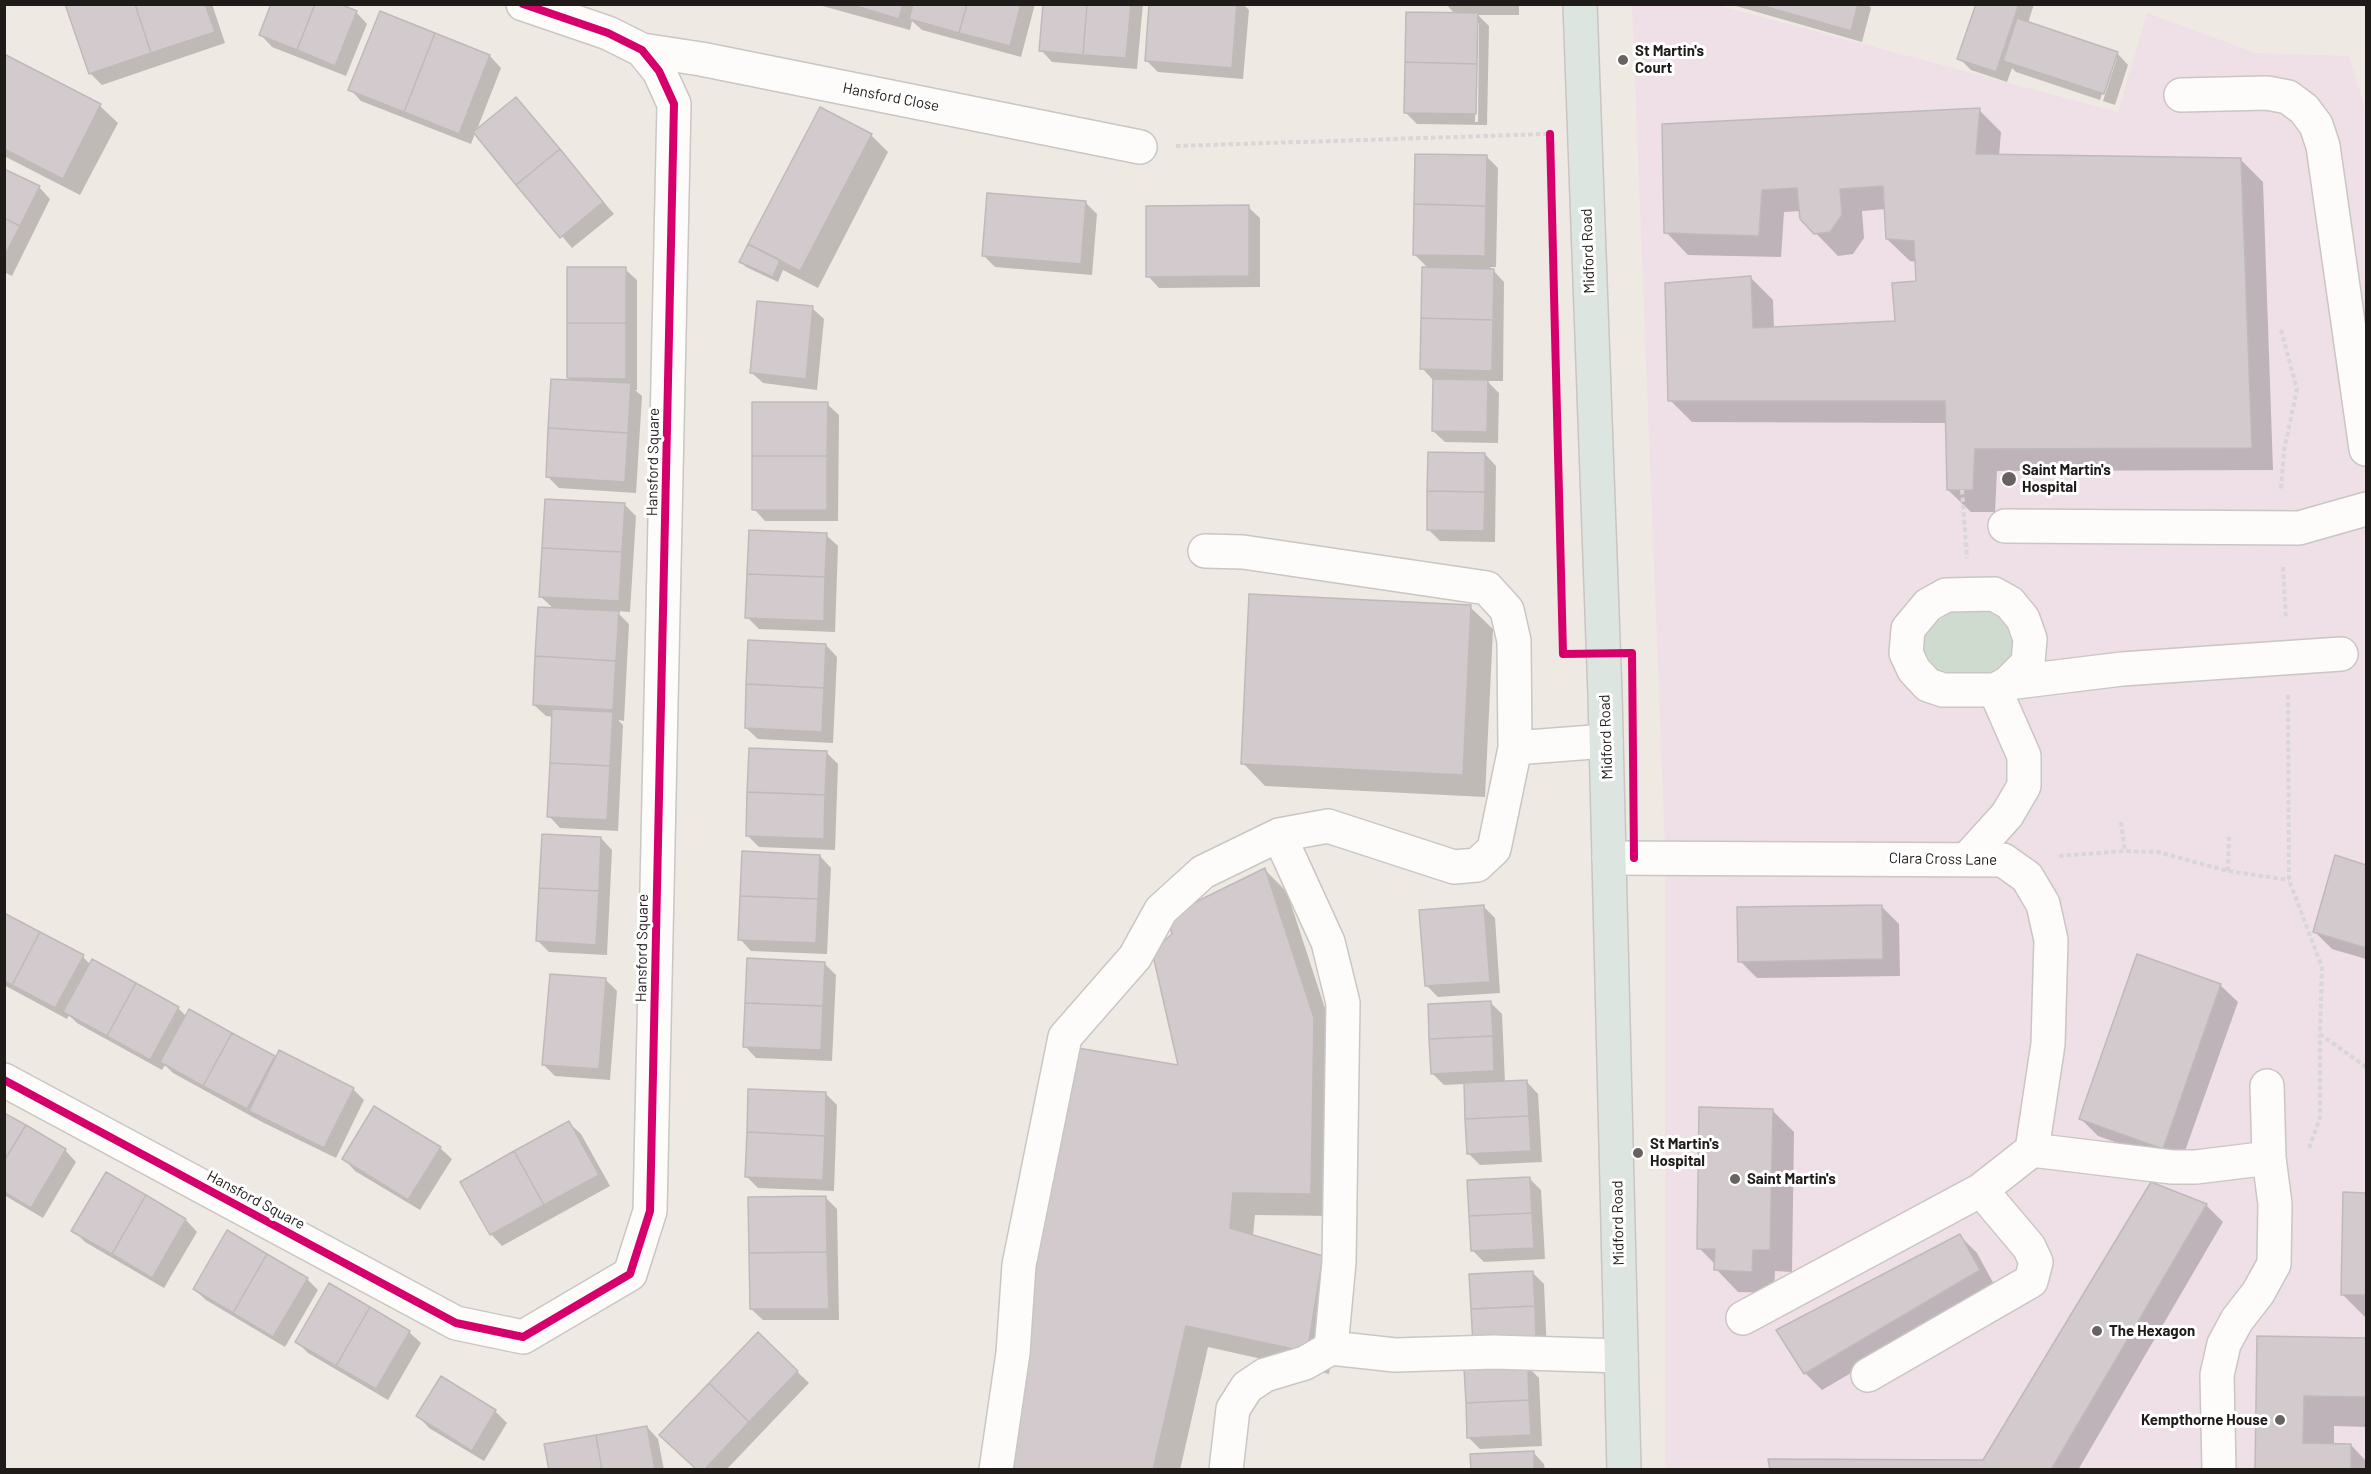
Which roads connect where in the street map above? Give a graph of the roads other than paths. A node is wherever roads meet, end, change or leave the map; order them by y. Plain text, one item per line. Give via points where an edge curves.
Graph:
1 (523, 4) edge
2 (1580, 4) edge
3 (642, 50) junction
4 (2181, 95) dead end
5 (1140, 147) road end
6 (2367, 449) edge
7 (2367, 509) edge
8 (2005, 526) dead end
9 (1205, 551) dead end
10 (2341, 654) dead end
11 (2002, 686) junction
12 (1606, 741) junction
13 (1515, 748) junction
14 (1279, 835) junction
15 (1610, 858) junction
16 (1968, 858) junction
17 (4, 1080) edge
18 (2266, 1086) dead end
19 (2032, 1150) junction
20 (2269, 1158) junction
21 (1982, 1190) junction
22 (1743, 1318) dead end
23 (1331, 1348) junction
24 (1621, 1356) junction
25 (1868, 1375) dead end
26 (996, 1470) edge
27 (1226, 1470) edge
28 (1624, 1470) edge
29 (2219, 1470) edge

1 - 3 street, Hansford Square via 608,33
2 - 12 main road, Midford Road
3 - 5 street, Hansford Close
3 - 17 street, Hansford Square via 659,71 674,104 674,127 650,1211 630,1274 524,1337 456,1323
4 - 6 street via 2267,93 2288,97 2316,125 2323,146
7 - 8 street via 2299,528
9 - 13 street via 1243,552 1487,588 1507,610 1514,641
10 - 11 street via 2122,669
11 - 11 street via 1943,690 1928,685 1914,670 1906,653 1908,629 1928,605 1946,596 1994,594 2010,603 2023,619 2030,639 2028,663
11 - 16 street via 2024,756 2024,786 2007,815
12 - 13 street
12 - 15 main road, Midford Road
13 - 14 street via 1494,849 1477,865 1454,867 1328,826
14 - 23 street via 1328,942 1343,1003 1339,1262
14 - 26 street via 1203,872 1161,910 1135,957 1065,1037 1019,1265 1013,1353
15 - 16 street, Clara Cross Lane
15 - 24 main road, Midford Road
16 - 19 street, Clara Cross Lane via 2003,860 2027,877 2043,904 2051,940 2048,1044
18 - 20 street
19 - 20 street via 2172,1167
19 - 21 street
20 - 29 street via 2275,1204 2274,1264 2224,1344 2217,1375
21 - 22 street
21 - 25 street via 2029,1247 2036,1262 2031,1281
23 - 24 street via 1395,1355 1494,1352
23 - 27 street via 1246,1387 1233,1409
24 - 28 main road, Midford Road

